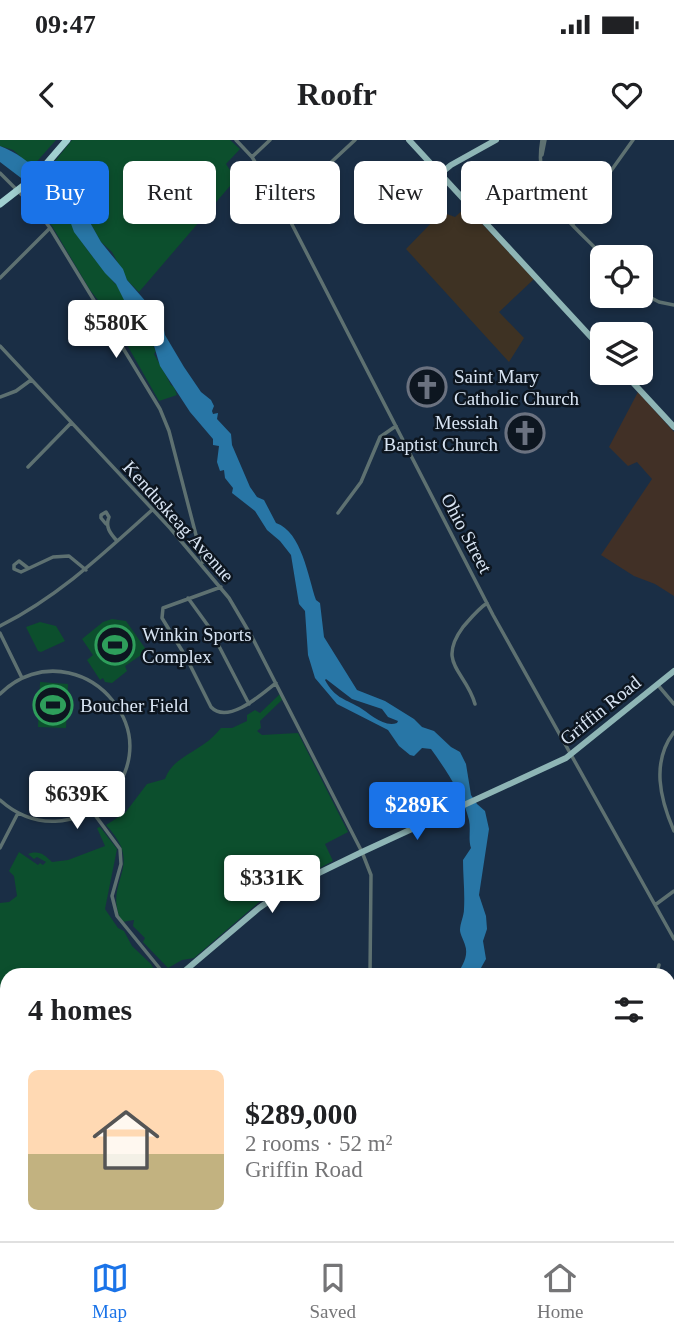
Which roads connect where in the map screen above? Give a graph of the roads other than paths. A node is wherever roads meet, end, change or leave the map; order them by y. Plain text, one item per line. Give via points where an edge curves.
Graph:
1 (64, 140) edge
2 (236, 140) edge
3 (270, 140) edge
4 (355, 140) edge
5 (409, 140) edge
6 (496, 140) edge
7 (544, 140) edge
8 (632, 140) edge
9 (252, 157) junction
10 (255, 161) edge
11 (332, 161) edge
12 (428, 161) edge
13 (541, 161) edge
14 (447, 168) edge
15 (612, 168) edge
16 (0, 173) edge
17 (447, 182) edge
18 (0, 201) edge
19 (292, 224) edge
20 (573, 224) edge
21 (50, 228) junction
22 (593, 245) edge
23 (0, 278) edge
24 (653, 299) edge
25 (674, 305) edge
26 (590, 336) edge
27 (1, 349) edge
28 (31, 380) junction
29 (635, 385) edge
30 (0, 397) edge
31 (71, 423) junction
32 (396, 426) junction
33 (674, 427) edge
34 (28, 467) dead end
35 (152, 510) junction
36 (338, 513) dead end
37 (106, 524) dead end
38 (117, 541) junction
39 (202, 564) junction
40 (28, 568) dead end
41 (86, 570) junction
42 (221, 587) junction
43 (188, 598) junction
44 (488, 603) junction
45 (0, 626) edge
46 (0, 633) edge
47 (674, 671) edge
48 (22, 678) junction
49 (276, 683) junction
50 (657, 684) junction
51 (0, 694) edge
52 (250, 704) junction
53 (475, 704) dead end
54 (674, 704) edge
55 (674, 732) edge
56 (571, 755) junction
57 (0, 800) edge
58 (92, 811) junction
59 (18, 813) junction
60 (674, 831) edge
61 (0, 848) edge
62 (362, 852) junction
63 (674, 891) edge
64 (655, 905) junction
65 (674, 939) edge
66 (660, 965) dead end
67 (162, 968) edge
68 (188, 968) edge
69 (370, 968) edge
70 (659, 968) edge

1 - 18 highway
2 - 9 street, Ohio Street
3 - 9 street
4 - 11 street
5 - 12 main road
6 - 14 main road
7 - 13 street
8 - 15 street
9 - 10 street, Ohio Street
16 - 21 street
17 - 26 main road
19 - 32 street, Ohio Street
20 - 22 street
21 - 23 street
21 - 39 street via 164,417
24 - 25 street
27 - 28 street, Kenduskeag Avenue
28 - 30 street
28 - 31 street, Kenduskeag Avenue
29 - 33 main road
31 - 34 street
31 - 35 street, Kenduskeag Avenue
32 - 36 street via 380,437 361,482
32 - 44 street, Ohio Street
35 - 38 street
35 - 39 street, Kenduskeag Avenue
37 - 38 street
38 - 41 street
39 - 42 street, Kenduskeag Avenue
40 - 41 street via 62,556 75,559
41 - 45 street
42 - 43 street
42 - 49 street, Kenduskeag Avenue
43 - 52 street
43 - 52 street via 163,608 162,618 211,707 222,712
44 - 53 street via 474,613 451,650
44 - 56 street, Ohio Street
46 - 48 street
47 - 50 main road, Griffin Road
48 - 51 street
48 - 58 street via 51,671 72,674 97,685 119,710 128,740 126,766 114,792
49 - 52 street
49 - 62 street, Kenduskeag Avenue
50 - 54 street
50 - 56 main road, Griffin Road
55 - 60 street via 666,742 659,776 663,806
56 - 62 main road, Griffin Road
56 - 64 street, Ohio Street
57 - 59 street
58 - 59 street via 54,822
58 - 67 street via 120,849 121,864 112,896 117,916
59 - 61 street
62 - 68 main road, Griffin Road via 267,902
62 - 69 street, Kenduskeag Avenue via 371,875
63 - 64 street
64 - 65 street, Ohio Street
66 - 70 street

